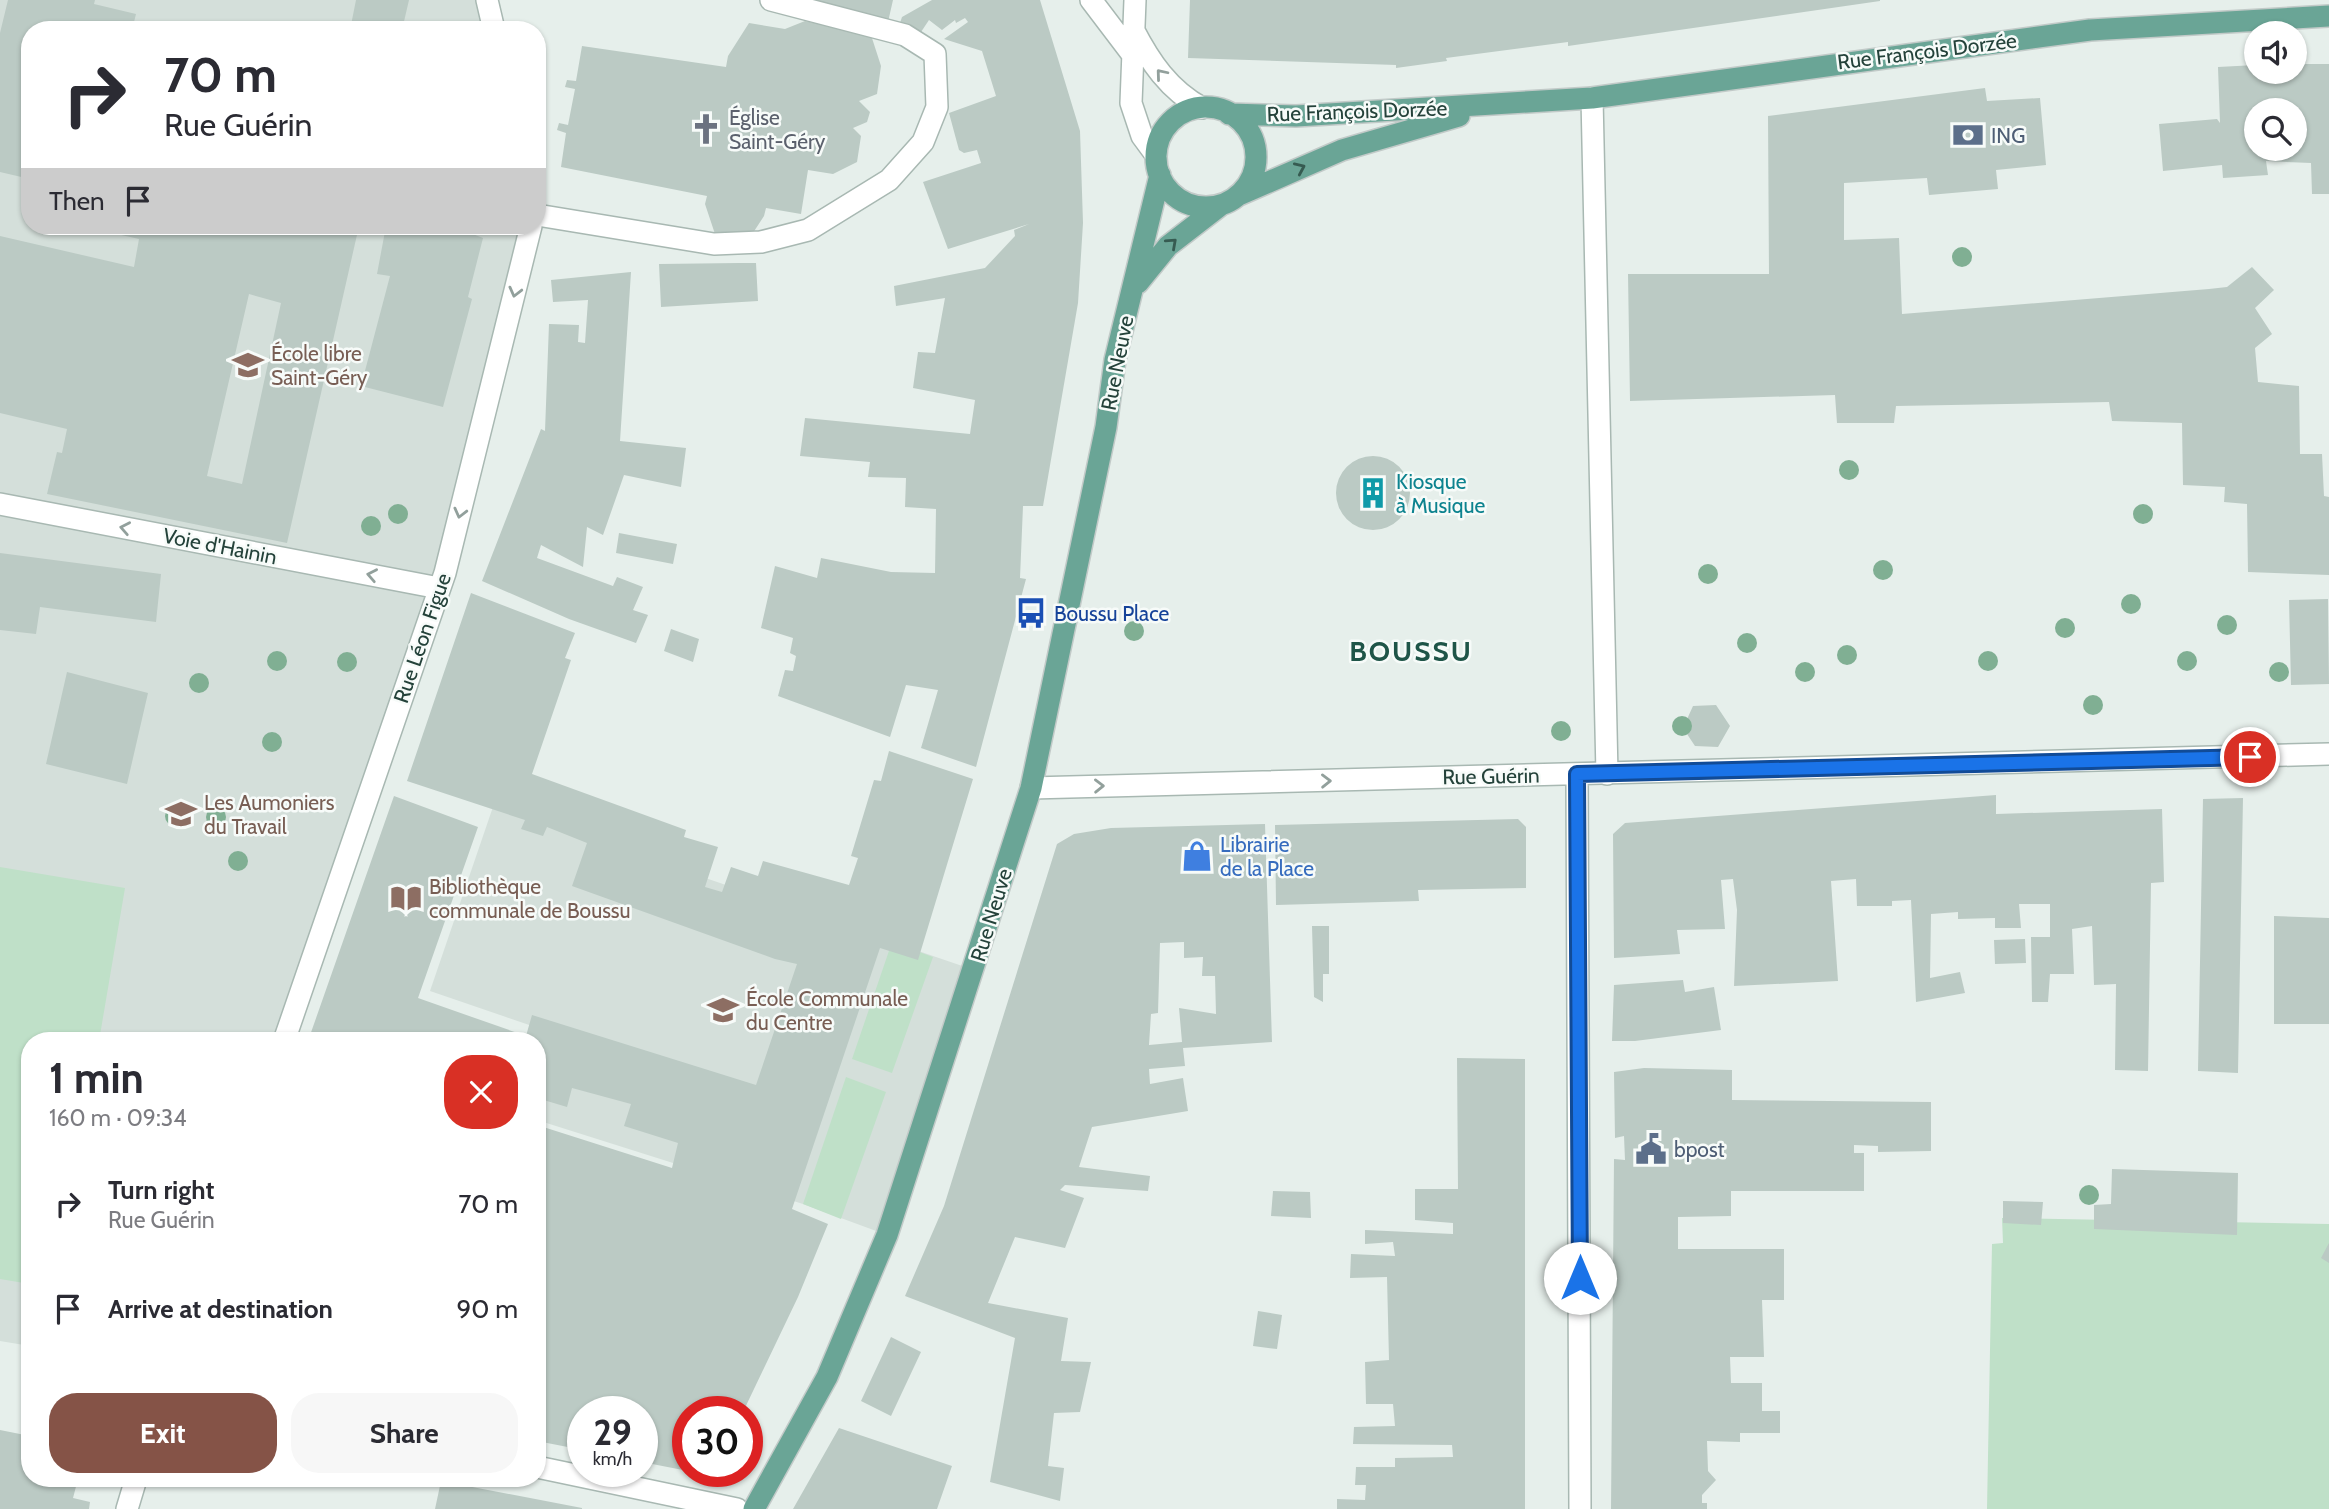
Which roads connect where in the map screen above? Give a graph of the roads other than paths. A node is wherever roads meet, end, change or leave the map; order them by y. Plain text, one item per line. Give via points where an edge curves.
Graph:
1 (487, 0) edge
2 (771, 0) edge
3 (1091, 0) edge
4 (1135, 0) edge
5 (2329, 16) edge
6 (492, 21) edge
7 (1133, 28) junction
8 (1132, 54) junction
9 (1592, 98) junction
10 (1527, 103) junction
11 (1202, 108) junction
12 (1229, 114) junction
13 (1158, 165) junction
14 (1230, 200) junction
15 (546, 216) edge
16 (529, 235) edge
17 (1132, 290) junction
18 (0, 504) edge
19 (439, 588) junction
20 (2329, 754) edge
21 (1577, 774) junction
22 (1607, 774) junction
23 (1031, 788) junction
24 (287, 1032) edge
25 (546, 1469) edge
26 (134, 1487) edge
27 (127, 1509) edge
28 (737, 1509) edge
29 (754, 1509) edge
30 (1580, 1509) edge

1 - 6 street
2 - 15 street via 905,35 935,54 937,107 923,142 889,180 808,230 761,242 714,244
3 - 8 street
4 - 7 street
5 - 9 main road, Rue François Dorzée via 2090,30
7 - 8 street
11 -> 7 street via 1183,98 1168,82 1147,57
8 - 13 street via 1133,116
9 - 10 main road, Rue François Dorzée
9 - 22 street
10 - 12 main road, Rue François Dorzée via 1296,116
14 -> 10 main road, Rue François Dorzée via 1342,149 1449,118
11 - 12 main road
11 - 13 main road via 1189,110 1169,124 1160,139
12 - 14 main road via 1242,123 1255,152 1254,169
13 - 14 main road via 1168,190 1185,202 1198,207
13 - 17 main road, Rue Neuve
17 -> 14 main road, Rue Neuve via 1168,246
16 -> 19 street, Rue Léon Figue
17 - 23 main road, Rue Neuve
19 -> 18 street, Voie d'Hainin
19 - 24 street, Rue Léon Figue
20 - 22 street, Rue Guérin
21 - 22 street, Rue Guérin
23 -> 21 street, Rue Guérin
21 - 30 street
23 - 29 main road, Rue Neuve via 887,1235 827,1377
25 - 28 street
26 - 27 street

